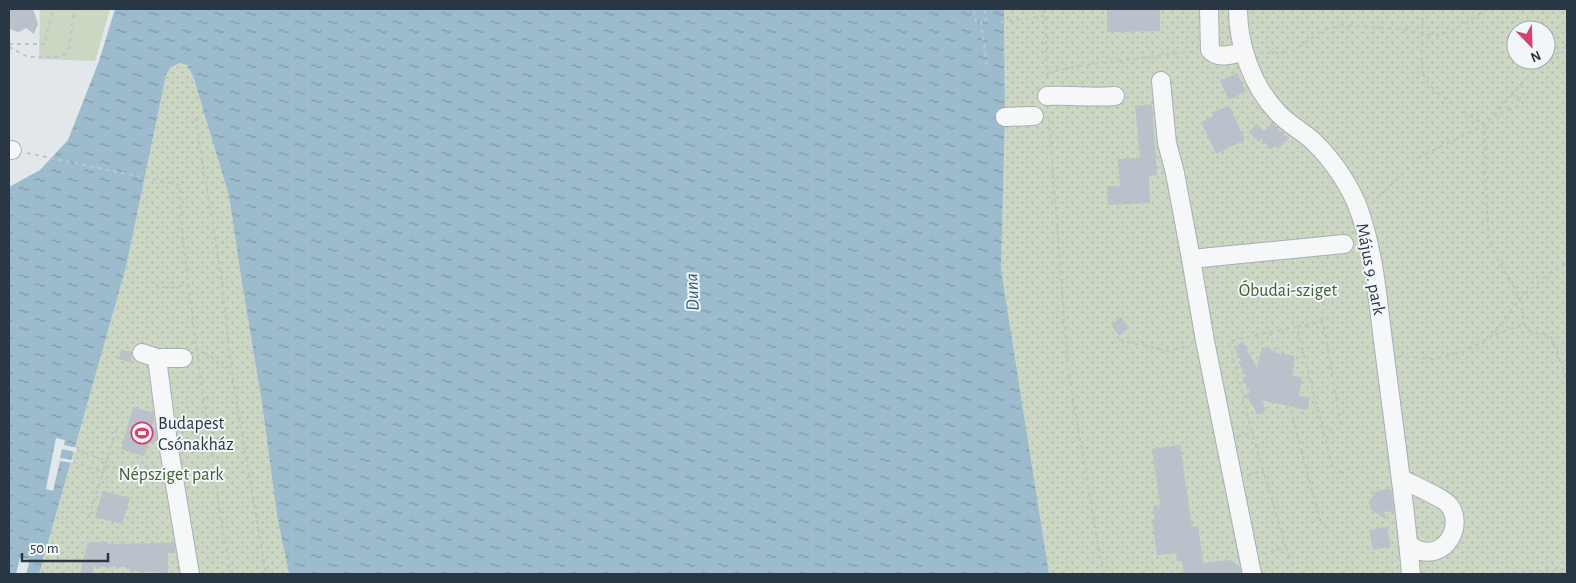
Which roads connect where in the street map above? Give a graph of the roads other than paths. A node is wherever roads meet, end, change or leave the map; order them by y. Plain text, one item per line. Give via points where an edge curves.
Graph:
1 (1209, 9) edge
2 (1238, 9) edge
3 (1244, 52) junction
4 (1161, 81) dead end
5 (1047, 96) road end
6 (1115, 96) dead end
7 (1034, 116) dead end
8 (1005, 117) dead end
9 (1344, 244) dead end
10 (1191, 259) junction
11 (190, 354) road end
12 (1402, 479) junction
13 (1410, 559) edge
14 (1251, 567) edge
15 (190, 574) edge
16 (1397, 574) edge

1 - 3 street via 1210,50 1213,54
2 - 3 street, Május 9. park
3 - 12 street, Május 9. park via 1263,94 1278,113 1313,141 1339,171 1358,209 1378,289
4 - 10 street via 1168,143
5 - 6 street
7 - 8 street
9 - 10 street
10 - 14 street
11 - 15 street via 149,355
12 - 13 street, Május 9. park
12 - 13 street via 1448,502 1456,520 1452,536 1445,545 1429,552 1418,550
13 - 16 street

